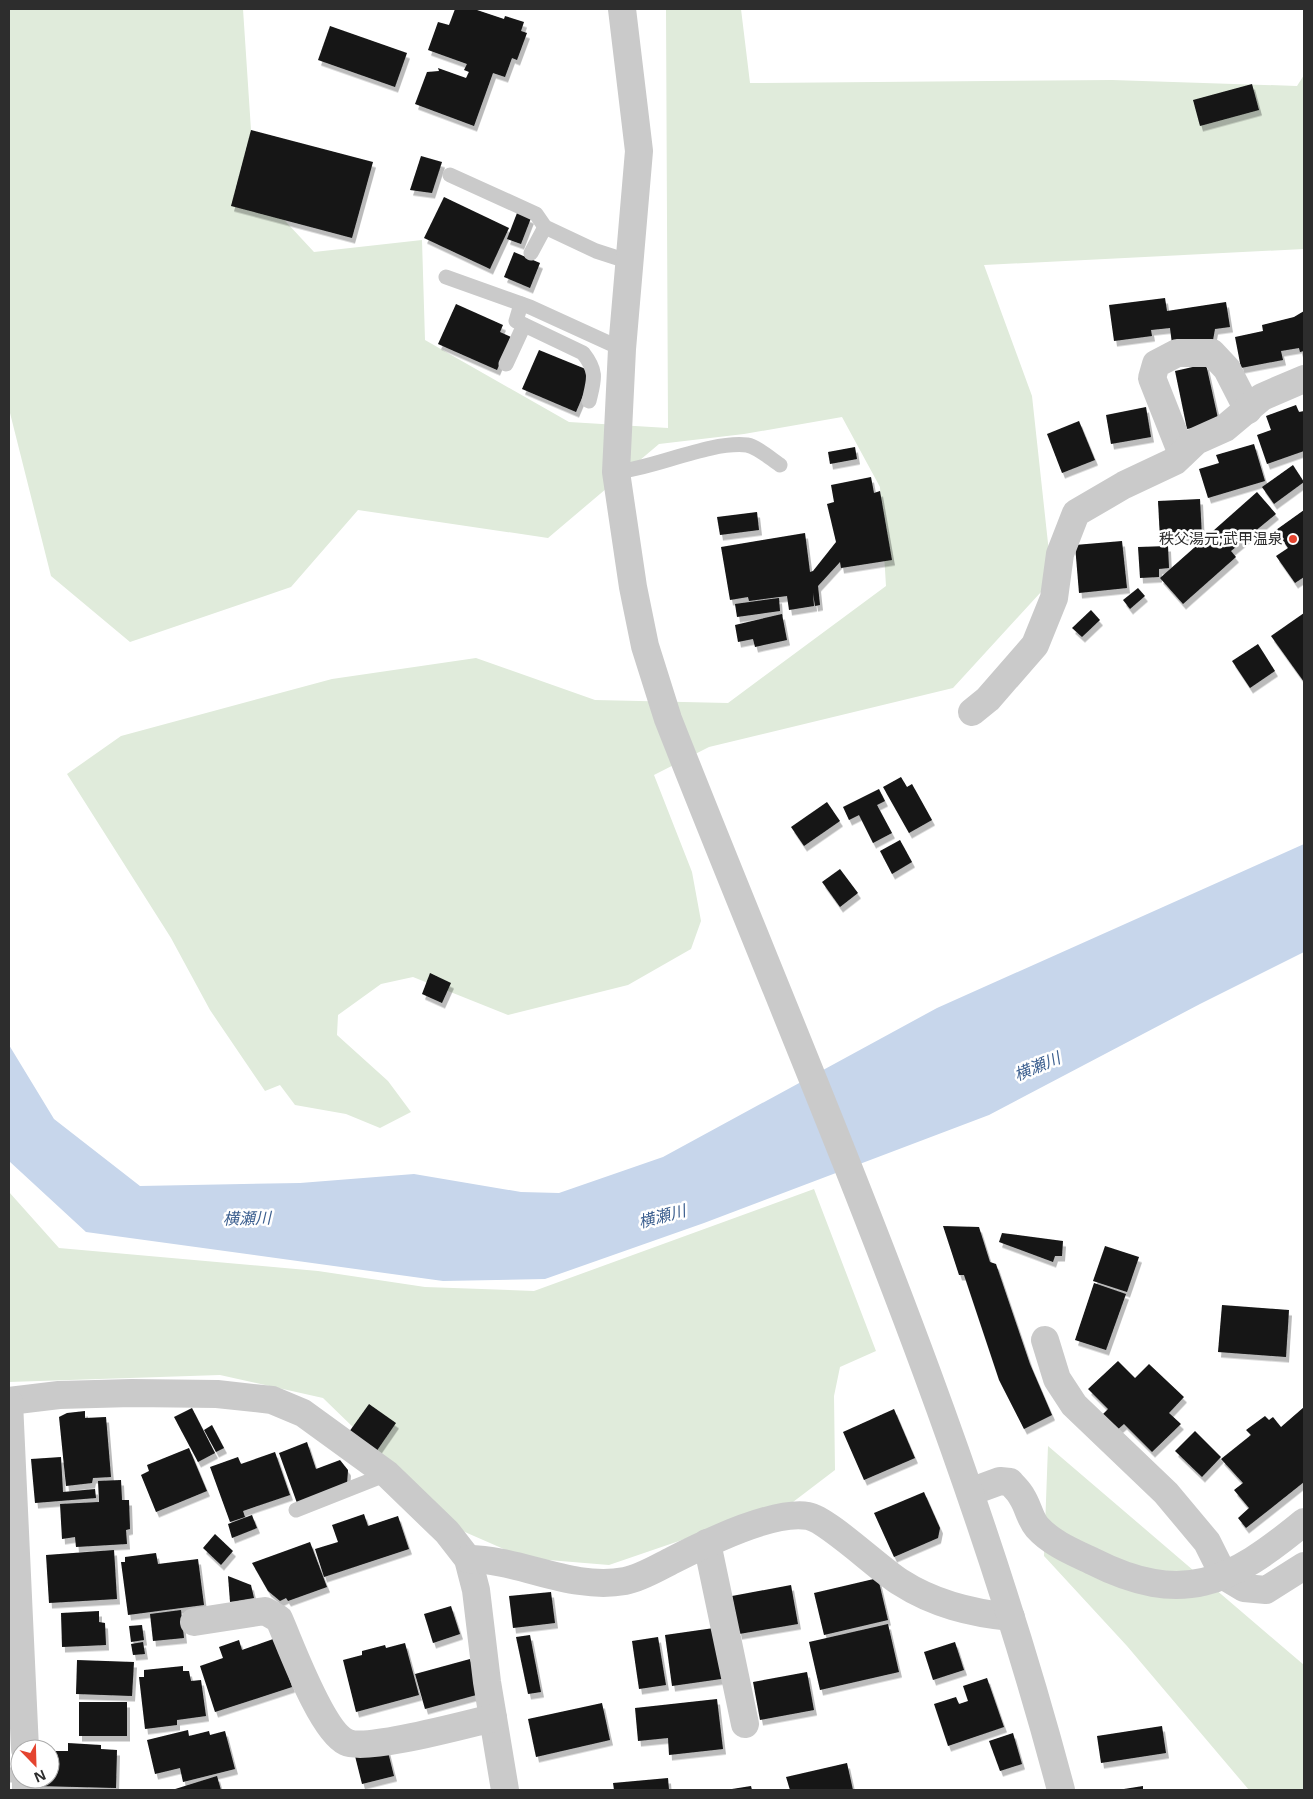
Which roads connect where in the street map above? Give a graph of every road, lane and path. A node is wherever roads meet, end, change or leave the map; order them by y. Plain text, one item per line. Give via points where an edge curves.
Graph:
1 (622, 9) edge
2 (450, 175) dead end
3 (545, 227) junction
4 (530, 253) dead end
5 (630, 262) junction
6 (446, 278) dead end
7 (521, 304) junction
8 (524, 325) junction
9 (622, 349) junction
10 (506, 364) dead end
11 (1304, 379) edge
12 (589, 401) dead end
13 (1248, 410) junction
14 (1182, 454) junction
15 (780, 465) dead end
16 (616, 472) junction
17 (972, 712) dead end
18 (1045, 1340) dead end
19 (9, 1402) edge
20 (387, 1474) junction
21 (970, 1492) junction
22 (296, 1510) dead end
23 (1304, 1522) edge
24 (707, 1543) junction
25 (468, 1559) junction
26 (1304, 1566) edge
27 (1224, 1576) junction
28 (14, 1599) edge
29 (1011, 1617) junction
30 (194, 1622) dead end
31 (16, 1687) edge
32 (493, 1718) junction
33 (745, 1724) dead end
34 (24, 1739) edge
35 (505, 1790) edge
36 (1061, 1790) edge

1 - 5 street via 639,151
2 - 3 lane via 536,214
3 - 4 lane
3 - 5 lane via 596,251
5 - 9 street
6 - 7 lane
7 - 8 lane via 516,321
7 - 9 lane
8 - 10 lane
8 - 12 lane via 583,353 595,375
9 - 16 street
11 - 13 street via 1262,396
13 - 14 street via 1225,428 1196,441
13 - 14 street via 1227,368 1212,353 1176,352 1156,364 1152,378
14 - 17 street via 1175,461 1076,513 1060,554 1054,598 1034,644 988,699
15 - 16 lane via 749,445 728,446 636,470
16 - 21 street via 645,646 668,719 871,1227
18 - 27 street via 1058,1379 1074,1405 1166,1493 1207,1542
19 - 20 street via 59,1395 132,1393 217,1394 272,1400 303,1413
19 - 28 street
20 - 22 lane
20 - 25 street via 447,1532
21 - 27 street via 1000,1481 1010,1482 1022,1496 1036,1527 1055,1542 1140,1582 1191,1585
21 - 29 street
23 - 27 street via 1271,1548
24 - 25 street via 625,1581 566,1578 487,1559
24 - 29 street via 775,1518 809,1516 836,1532 900,1583 933,1600 978,1613
24 - 33 street
25 - 32 street via 476,1590
26 - 27 street via 1266,1590 1244,1588
28 - 31 street
29 - 36 street
30 - 32 street via 265,1611 279,1619 328,1726 346,1742 364,1744 418,1736
31 - 34 street
32 - 35 street

